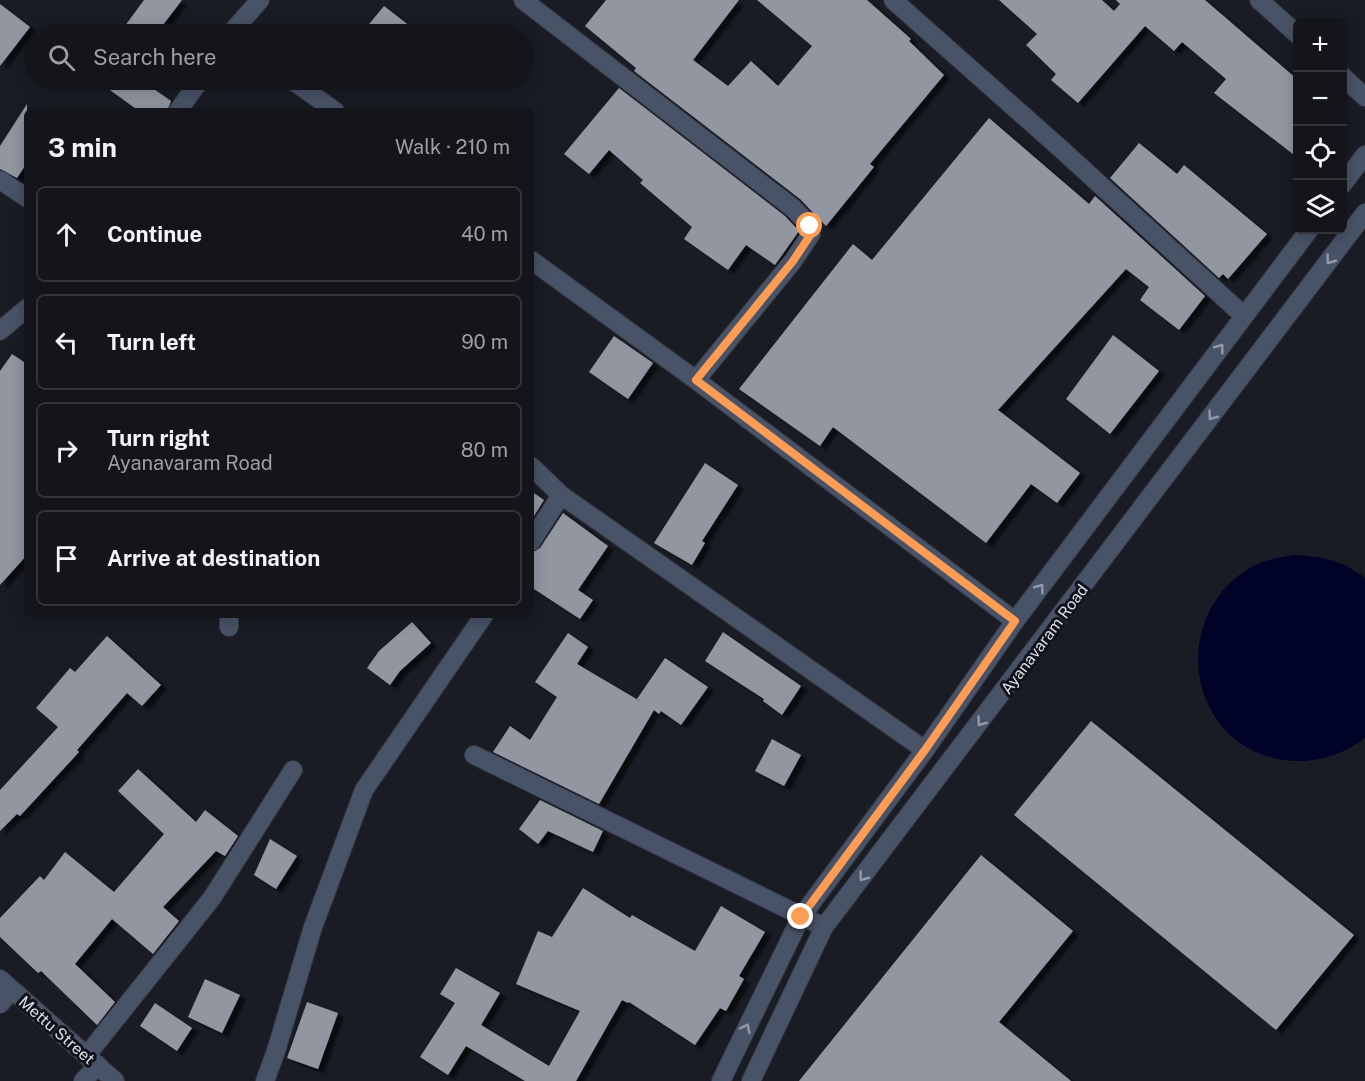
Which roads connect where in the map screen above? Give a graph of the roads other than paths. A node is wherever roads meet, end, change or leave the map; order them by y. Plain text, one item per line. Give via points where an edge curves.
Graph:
1 (523, 0) edge
2 (893, 0) edge
3 (1259, 0) edge
4 (255, 2) edge
5 (238, 24) edge
6 (1293, 31) edge
7 (1347, 81) edge
8 (193, 90) edge
9 (306, 90) edge
10 (1365, 97) edge
11 (180, 108) edge
12 (331, 108) edge
13 (1365, 155) edge
14 (0, 180) edge
15 (1346, 180) edge
16 (24, 196) edge
17 (1365, 213) edge
18 (1306, 234) edge
19 (534, 262) edge
20 (24, 311) edge
21 (1244, 315) junction
22 (0, 331) edge
23 (696, 380) junction
24 (534, 469) edge
25 (561, 495) junction
26 (534, 537) edge
27 (482, 618) edge
28 (1015, 621) junction
29 (925, 750) junction
30 (474, 755) dead end
31 (293, 770) dead end
32 (801, 917) junction
33 (824, 927) junction
34 (4, 991) edge
35 (92, 1060) junction
36 (83, 1081) edge
37 (115, 1081) edge
38 (265, 1081) edge
39 (721, 1081) edge
40 (751, 1081) edge

1 - 23 street via 810,226 811,234 793,261
2 - 21 street
3 - 6 street
4 - 5 street
7 - 10 street
8 - 11 street
9 - 12 street
13 - 15 street
14 - 16 street
17 -> 33 street, Ayanavaram Road
18 - 21 street, Ayanavaram Road
19 - 23 street
20 - 22 street
28 -> 21 street, Ayanavaram Road
23 - 28 street
24 - 25 street
25 - 26 street
25 - 29 street
27 - 38 street via 364,790 313,927
28 - 29 street, Ayanavaram Road
29 - 32 street, Ayanavaram Road
30 - 32 street
31 - 35 street via 213,898
32 - 33 street
39 -> 32 street, Ayanavaram Road
33 - 40 street, Ayanavaram Road
34 - 35 street, Mettu Street
35 - 36 street
35 - 37 street, Mettu Street

